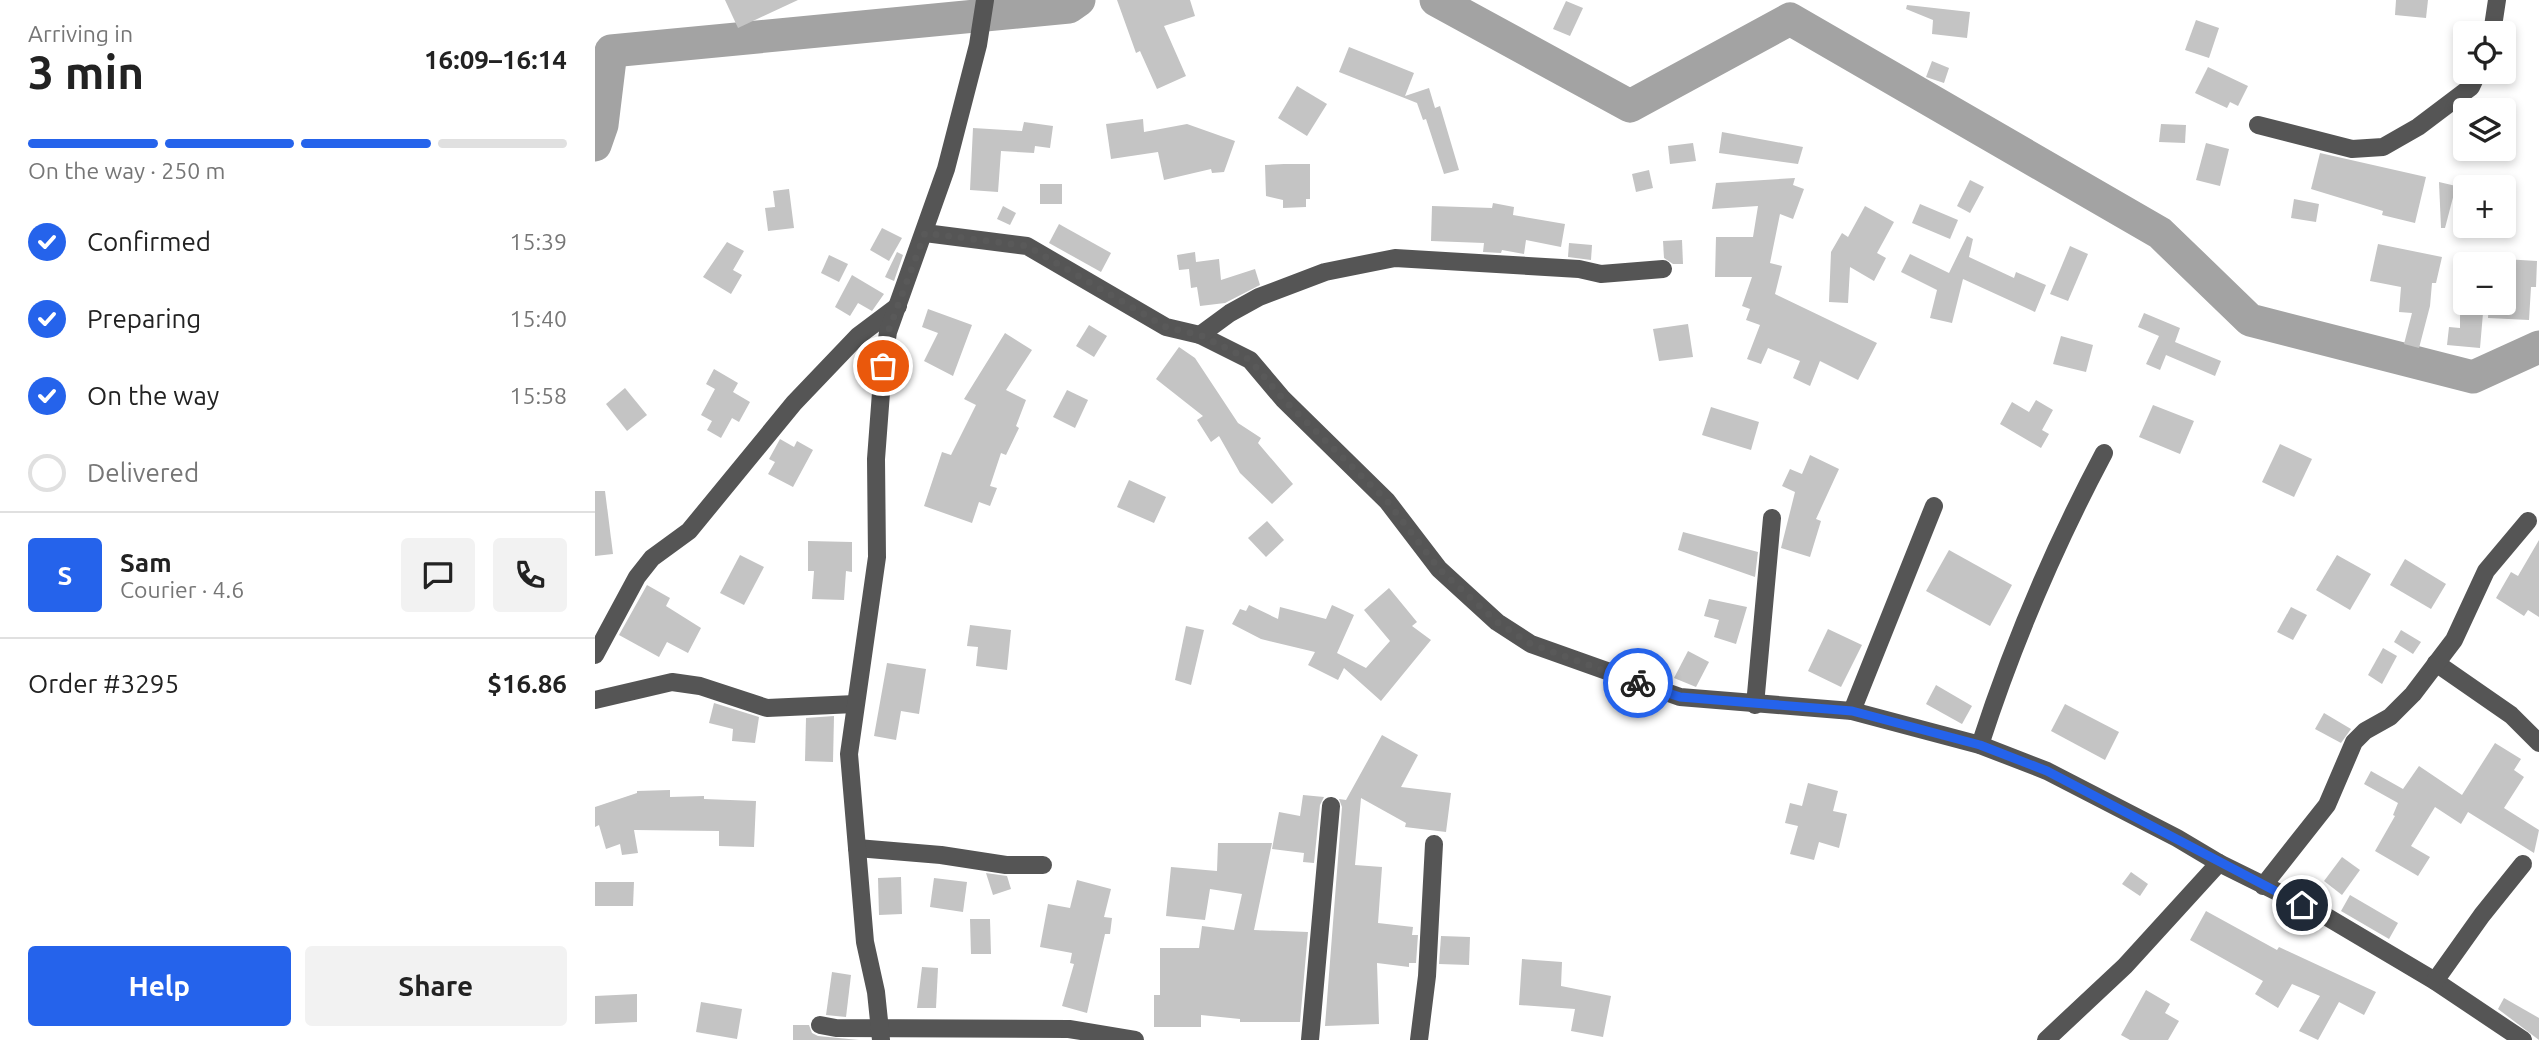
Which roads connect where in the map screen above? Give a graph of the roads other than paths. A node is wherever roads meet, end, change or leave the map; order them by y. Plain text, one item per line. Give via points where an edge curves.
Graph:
1 (985, 0) edge
2 (2497, 0) edge
3 (2494, 21) edge
4 (2473, 84) edge
5 (2258, 125) dead end
6 (925, 233) junction
7 (1663, 269) dead end
8 (901, 304) junction
9 (1200, 335) junction
10 (2104, 453) dead end
11 (1934, 506) dead end
12 (1772, 518) dead end
13 (2528, 521) dead end
14 (595, 655) edge
15 (2436, 663) junction
16 (595, 700) edge
17 (855, 704) junction
18 (1755, 705) junction
19 (1852, 711) junction
20 (2539, 743) edge
21 (1980, 745) junction
22 (1331, 806) dead end
23 (1434, 845) dead end
24 (857, 848) junction
25 (2219, 863) junction
26 (2523, 864) dead end
27 (1043, 865) dead end
28 (2263, 886) junction
29 (2435, 981) junction
30 (820, 1025) dead end
31 (881, 1034) edge
32 (2520, 1039) edge
33 (1135, 1040) edge
34 (1310, 1040) edge
35 (1419, 1040) edge
36 (2046, 1040) edge

1 - 6 street via 978,45
2 - 3 street
4 - 5 street via 2418,127 2382,147 2352,149
6 - 8 street
6 - 9 street via 1027,246 1166,327
7 - 9 street via 1601,274 1395,258 1325,272 1259,297
8 - 14 street via 858,336 794,403 689,531 636,576
8 - 17 street via 888,332 883,366 876,459 877,557
9 - 18 street via 1250,360 1283,399 1387,501 1439,569 1497,622 1531,644 1680,697
10 - 21 street via 2063,530 2004,671
11 - 19 street
12 - 18 street
13 - 15 street via 2486,571 2455,640
15 - 20 street via 2511,715
15 - 28 street via 2390,717 2354,742 2327,805
16 - 17 street via 673,682 768,708
17 - 24 street via 849,754
18 - 19 street
19 - 21 street
21 - 25 street via 2047,771
22 - 34 street
23 - 35 street
24 - 27 street
24 - 31 street via 865,942
25 - 28 street
25 - 36 street via 2125,966
26 - 29 street
28 - 29 street via 2322,914
29 - 32 street
30 - 31 street
31 - 33 street via 1069,1029

